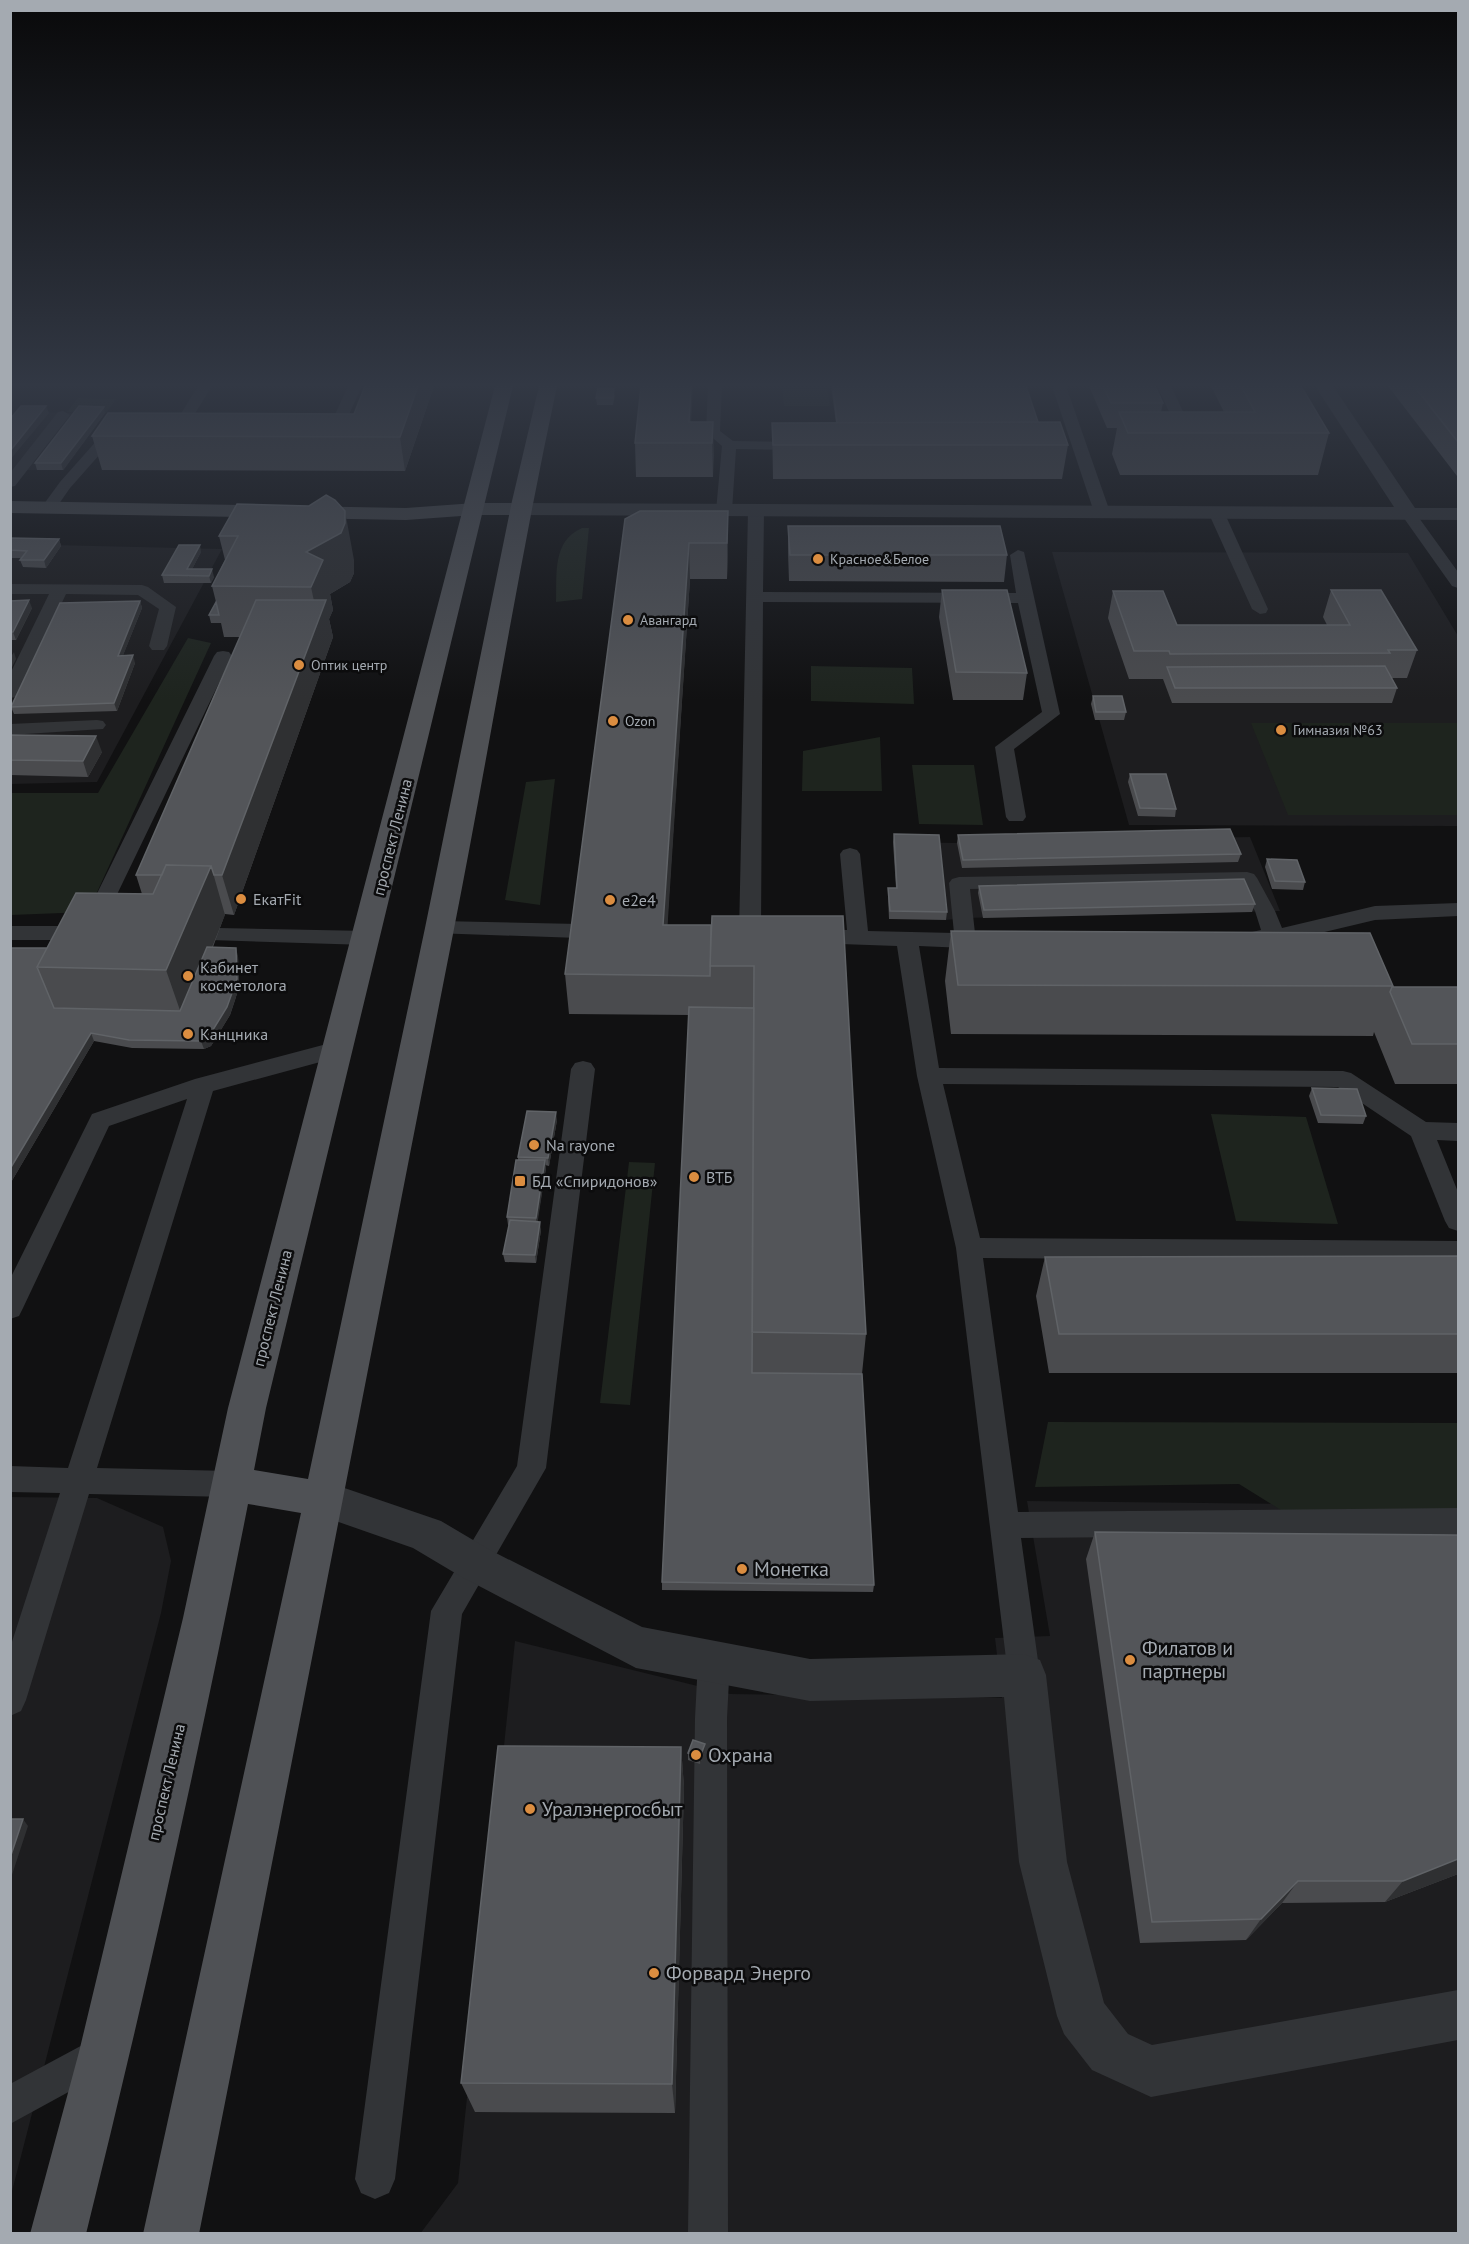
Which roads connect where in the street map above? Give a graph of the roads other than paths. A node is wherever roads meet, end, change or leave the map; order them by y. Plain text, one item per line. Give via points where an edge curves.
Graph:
1 (61, 491) edge
2 (479, 491) edge
3 (524, 491) edge
4 (725, 491) edge
5 (1095, 491) edge
6 (1394, 491) edge
7 (10, 507) edge
8 (49, 508) junction
9 (475, 509) junction
10 (520, 509) junction
11 (724, 510) junction
12 (756, 511) junction
13 (1102, 512) junction
14 (1217, 514) junction
15 (1409, 514) junction
16 (1458, 514) edge
17 (1018, 555) dead end
18 (1458, 583) edge
19 (10, 589) edge
20 (60, 589) junction
21 (754, 597) junction
22 (1025, 598) junction
23 (1260, 609) dead end
24 (158, 646) dead end
25 (223, 656) edge
26 (10, 693) edge
27 (97, 725) dead end
28 (10, 730) edge
29 (1016, 817) dead end
30 (850, 854) dead end
31 (1458, 909) edge
32 (440, 928) junction
33 (579, 931) edge
34 (10, 933) edge
35 (726, 933) edge
36 (750, 934) junction
37 (218, 935) dead end
38 (1238, 937) edge
39 (1274, 937) junction
40 (366, 938) junction
41 (858, 938) junction
42 (907, 939) junction
43 (965, 940) junction
44 (1001, 940) edge
45 (338, 1049) junction
46 (583, 1069) dead end
47 (929, 1076) junction
48 (203, 1085) junction
49 (1421, 1131) junction
50 (1458, 1132) edge
51 (1458, 1221) edge
52 (969, 1248) junction
53 (1458, 1251) edge
54 (10, 1308) edge
55 (10, 1479) edge
56 (81, 1481) junction
57 (231, 1484) junction
58 (324, 1499) junction
59 (1458, 1521) edge
60 (1005, 1526) junction
61 (475, 1563) junction
62 (714, 1661) junction
63 (1024, 1675) junction
64 (10, 1700) edge
65 (1458, 2015) edge
66 (105, 2052) junction
67 (10, 2105) edge
68 (375, 2179) dead end
69 (58, 2234) edge
70 (171, 2234) edge
71 (708, 2234) edge

1 - 8 lane
2 - 9 main road, проспект Ленина
3 - 10 main road
4 - 11 lane
5 - 13 lane
6 - 15 street
7 - 8 street
8 - 9 street via 406,514
9 - 10 street
9 - 40 main road, проспект Ленина
10 - 11 street
10 - 32 main road
11 - 12 street
12 - 13 street
12 - 21 lane
13 - 14 street
14 - 15 street
14 - 23 lane
15 - 16 street
15 - 18 lane
17 - 22 lane
19 - 20 lane
20 - 24 lane via 142,590 168,607
20 - 26 lane
21 - 22 lane
21 - 36 lane
22 - 29 lane via 1051,714 1004,747
25 - 34 lane via 99,933
27 - 28 lane
30 - 41 lane
31 - 39 lane via 1374,913
32 - 33 lane
32 - 58 main road
35 - 36 lane
36 - 41 lane
37 - 40 lane
38 - 39 lane
39 - 43 lane via 1247,878 959,883
40 - 45 main road, проспект Ленина
41 - 42 lane
42 - 43 lane
42 - 47 lane
43 - 44 lane
45 - 48 lane
45 - 57 main road, проспект Ленина
46 - 61 lane via 531,1468
47 - 49 lane via 1343,1079
47 - 52 lane
48 - 54 lane via 100,1120
48 - 56 lane
49 - 50 lane
49 - 51 lane
52 - 53 lane
52 - 60 lane
55 - 56 lane
56 - 57 lane
56 - 64 lane
57 - 58 main road
57 - 66 main road, проспект Ленина via 202,1629
58 - 61 street via 426,1534
58 - 70 main road
59 - 60 lane
60 - 63 lane
61 - 62 street via 636,1647
61 - 68 lane via 447,1611
62 - 63 street via 810,1680
62 - 71 lane
63 - 65 street via 1042,1862 1082,2016 1110,2052 1151,2071
66 - 67 lane
66 - 69 main road, проспект Ленина

